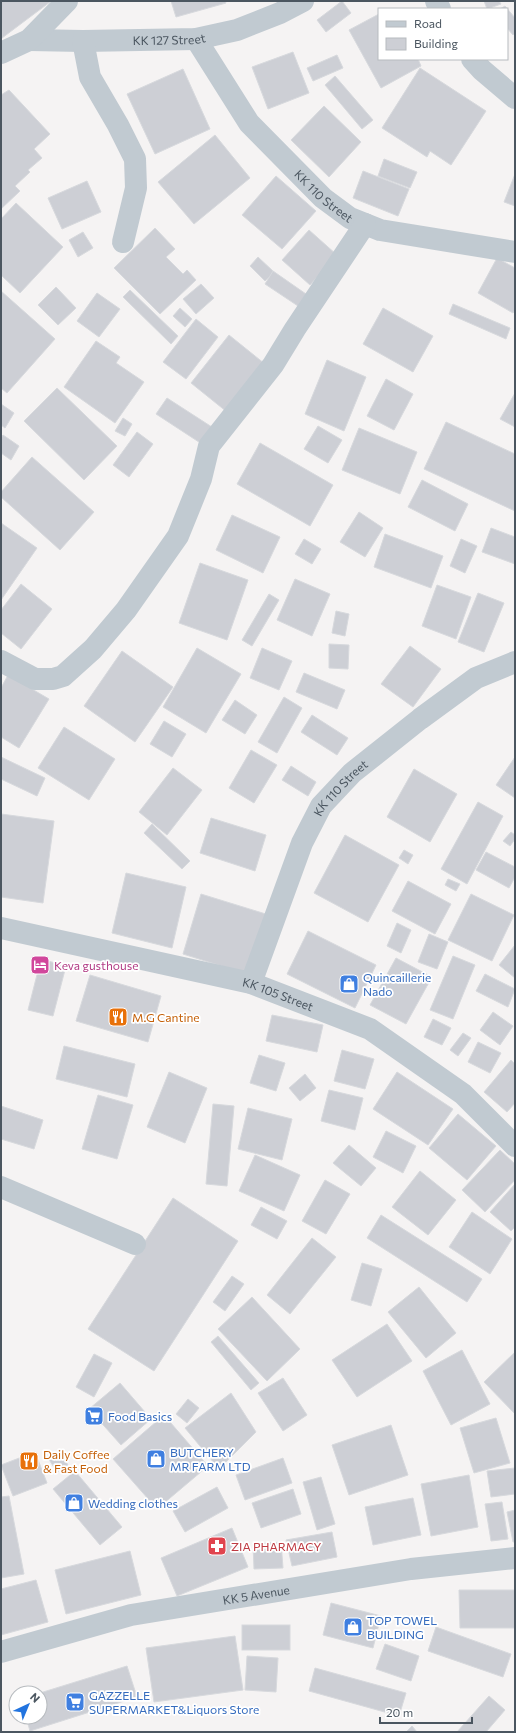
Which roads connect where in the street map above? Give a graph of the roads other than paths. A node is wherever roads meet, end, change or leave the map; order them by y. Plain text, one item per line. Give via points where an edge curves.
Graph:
1 (68, 1) edge
2 (303, 1) edge
3 (196, 39) junction
4 (29, 40) junction
5 (83, 41) junction
6 (1, 54) edge
7 (473, 60) edge
8 (515, 98) edge
9 (365, 224) junction
10 (122, 242) dead end
11 (515, 252) edge
12 (1, 661) edge
13 (515, 662) edge
14 (1, 928) edge
15 (251, 983) junction
16 (515, 1146) edge
17 (1, 1187) edge
18 (135, 1244) dead end
19 (515, 1558) edge
20 (1, 1652) edge

1 - 4 street, KK 127 Street
2 - 3 street, KK 127 Street via 237,30
3 - 5 street, KK 127 Street
3 - 9 street, KK 110 Street via 249,123 323,198 350,218
4 - 5 street, KK 127 Street
4 - 6 street, KK 127 Street
5 - 10 street via 90,77 134,159 136,188
7 - 8 street
9 - 11 street, KK 110 Street via 380,230
9 - 12 street via 274,365 209,446 201,479 178,536 126,610 93,648 63,676 53,679 35,678
13 - 15 street, KK 110 Street via 476,678 420,719 352,773 321,806 302,843
14 - 15 street, KK 105 Street
15 - 16 street, KK 105 Street via 370,1029 463,1094
17 - 18 street
19 - 20 street, KK 5 Avenue via 411,1569 131,1615

